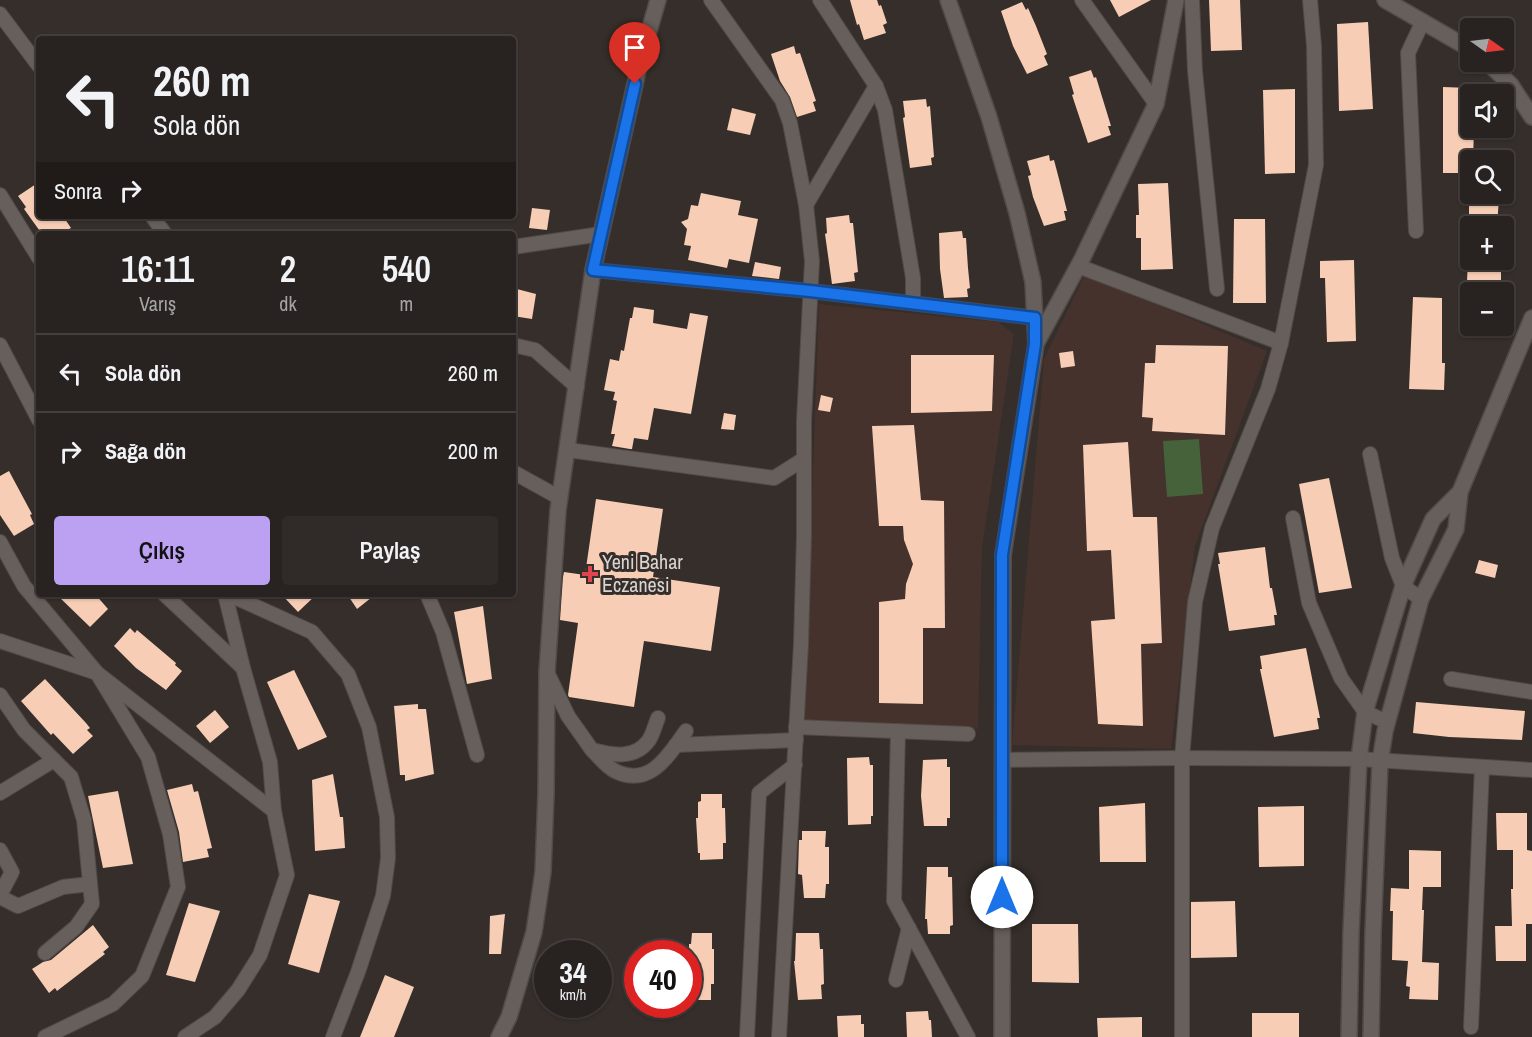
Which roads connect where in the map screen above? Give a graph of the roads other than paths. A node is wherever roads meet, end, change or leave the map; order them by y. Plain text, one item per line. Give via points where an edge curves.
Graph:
1 (658, 0) edge
2 (711, 0) edge
3 (820, 0) edge
4 (948, 0) edge
5 (1082, 0) edge
6 (1176, 0) edge
7 (1192, 0) edge
8 (1310, 0) edge
9 (1385, 0) edge
10 (0, 14) edge
11 (1423, 21) junction
12 (1460, 43) edge
13 (36, 62) edge
14 (1497, 72) edge
15 (876, 86) junction
16 (1156, 104) junction
17 (1532, 117) edge
18 (0, 195) edge
19 (806, 205) junction
20 (1416, 231) dead end
21 (601, 234) junction
22 (516, 247) edge
23 (36, 253) edge
24 (1078, 266) junction
25 (593, 270) junction
26 (1217, 289) dead end
27 (810, 291) junction
28 (914, 303) junction
29 (1035, 318) junction
30 (1532, 318) edge
31 (1281, 343) junction
32 (1035, 344) junction
33 (0, 345) edge
34 (516, 346) edge
35 (577, 387) junction
36 (36, 414) edge
37 (568, 450) junction
38 (1370, 454) dead end
39 (804, 459) junction
40 (516, 474) edge
41 (1460, 492) junction
42 (560, 498) junction
43 (1293, 518) dead end
44 (0, 542) edge
45 (1403, 586) junction
46 (167, 597) edge
47 (227, 597) edge
48 (233, 597) edge
49 (428, 597) edge
50 (1421, 599) junction
51 (0, 641) edge
52 (243, 668) junction
53 (548, 672) junction
54 (97, 673) junction
55 (1451, 679) dead end
56 (1532, 692) edge
57 (0, 695) edge
58 (1365, 712) junction
59 (658, 718) dead end
60 (1387, 722) junction
61 (686, 731) dead end
62 (898, 731) junction
63 (796, 734) junction
64 (968, 734) dead end
65 (676, 745) junction
66 (592, 750) junction
67 (477, 754) dead end
68 (1182, 758) junction
69 (1359, 759) junction
70 (54, 760) junction
71 (1003, 760) junction
72 (1380, 762) junction
73 (795, 765) junction
74 (1482, 767) junction
75 (1532, 770) edge
76 (0, 793) edge
77 (274, 811) junction
78 (0, 850) edge
79 (90, 884) junction
80 (0, 896) edge
81 (909, 928) junction
82 (1351, 932) junction
83 (1373, 933) junction
84 (45, 953) dead end
85 (896, 980) dead end
86 (1471, 1027) dead end
87 (45, 1037) edge
88 (184, 1037) edge
89 (333, 1037) edge
90 (499, 1037) edge
91 (747, 1037) edge
92 (779, 1037) edge
93 (968, 1037) edge
94 (1002, 1037) edge
95 (1182, 1037) edge
96 (1350, 1037) edge
97 (1371, 1037) edge

1 - 21 street
2 - 19 street via 782,100
3 - 15 street
4 - 29 street via 1017,213 1033,282
5 - 16 street
6 - 16 street
7 - 26 street
8 - 31 street via 1316,165
9 - 11 street
10 - 13 street
11 - 12 street
11 - 20 street via 1408,53
14 - 17 street
15 - 19 street
15 - 28 street via 885,110
16 - 24 street
18 - 23 street
19 - 27 street via 812,261
21 - 22 street
21 - 25 street
24 - 31 street
24 - 32 street
25 - 27 street
25 - 35 street
27 - 28 street
27 - 39 street
28 - 29 street
29 - 32 street
30 - 41 street
31 - 68 street via 1268,389 1212,528 1195,603
32 - 71 street via 1002,555
33 - 36 street
34 - 35 street via 535,351
35 - 37 street
37 - 39 street via 774,478
37 - 42 street
38 - 45 street via 1392,558
39 - 63 street
40 - 42 street
41 - 45 street via 1433,519
41 - 50 street via 1456,529
42 - 53 street
43 - 58 street via 1309,603 1341,678
44 - 54 street via 24,586
45 - 50 street
45 - 58 street
46 - 52 street
47 - 52 street
48 - 89 street via 312,632 348,674 369,727 387,816 388,858 383,896
49 - 67 street via 443,632
50 - 60 street
51 - 54 street
52 - 77 street via 270,762
53 - 66 street via 568,717
53 - 90 street via 543,872 534,932 509,1017
54 - 77 street
54 - 87 street via 148,757 170,834 178,887 142,976 113,1004
55 - 56 street
57 - 70 street via 24,730
58 - 60 street
58 - 69 street
59 - 66 street via 649,740 637,751 616,756
60 - 72 street
61 - 65 street
62 - 63 street
62 - 64 street
62 - 81 street via 894,901
63 - 65 street
63 - 73 street
65 - 66 street via 656,770 635,777 614,770
68 - 69 street
68 - 71 street
68 - 95 street
69 - 72 street
69 - 82 street
70 - 76 street
70 - 79 street via 71,777 84,820
71 - 94 street
72 - 74 street
72 - 83 street
73 - 91 street via 759,793
73 - 92 street
74 - 75 street
74 - 86 street
77 - 88 street via 287,875 260,955 215,1017
78 - 80 street via 12,872
79 - 80 street via 63,887 18,906
79 - 84 street via 92,904 76,927
81 - 85 street
81 - 93 street
82 - 83 street
82 - 96 street
83 - 97 street

